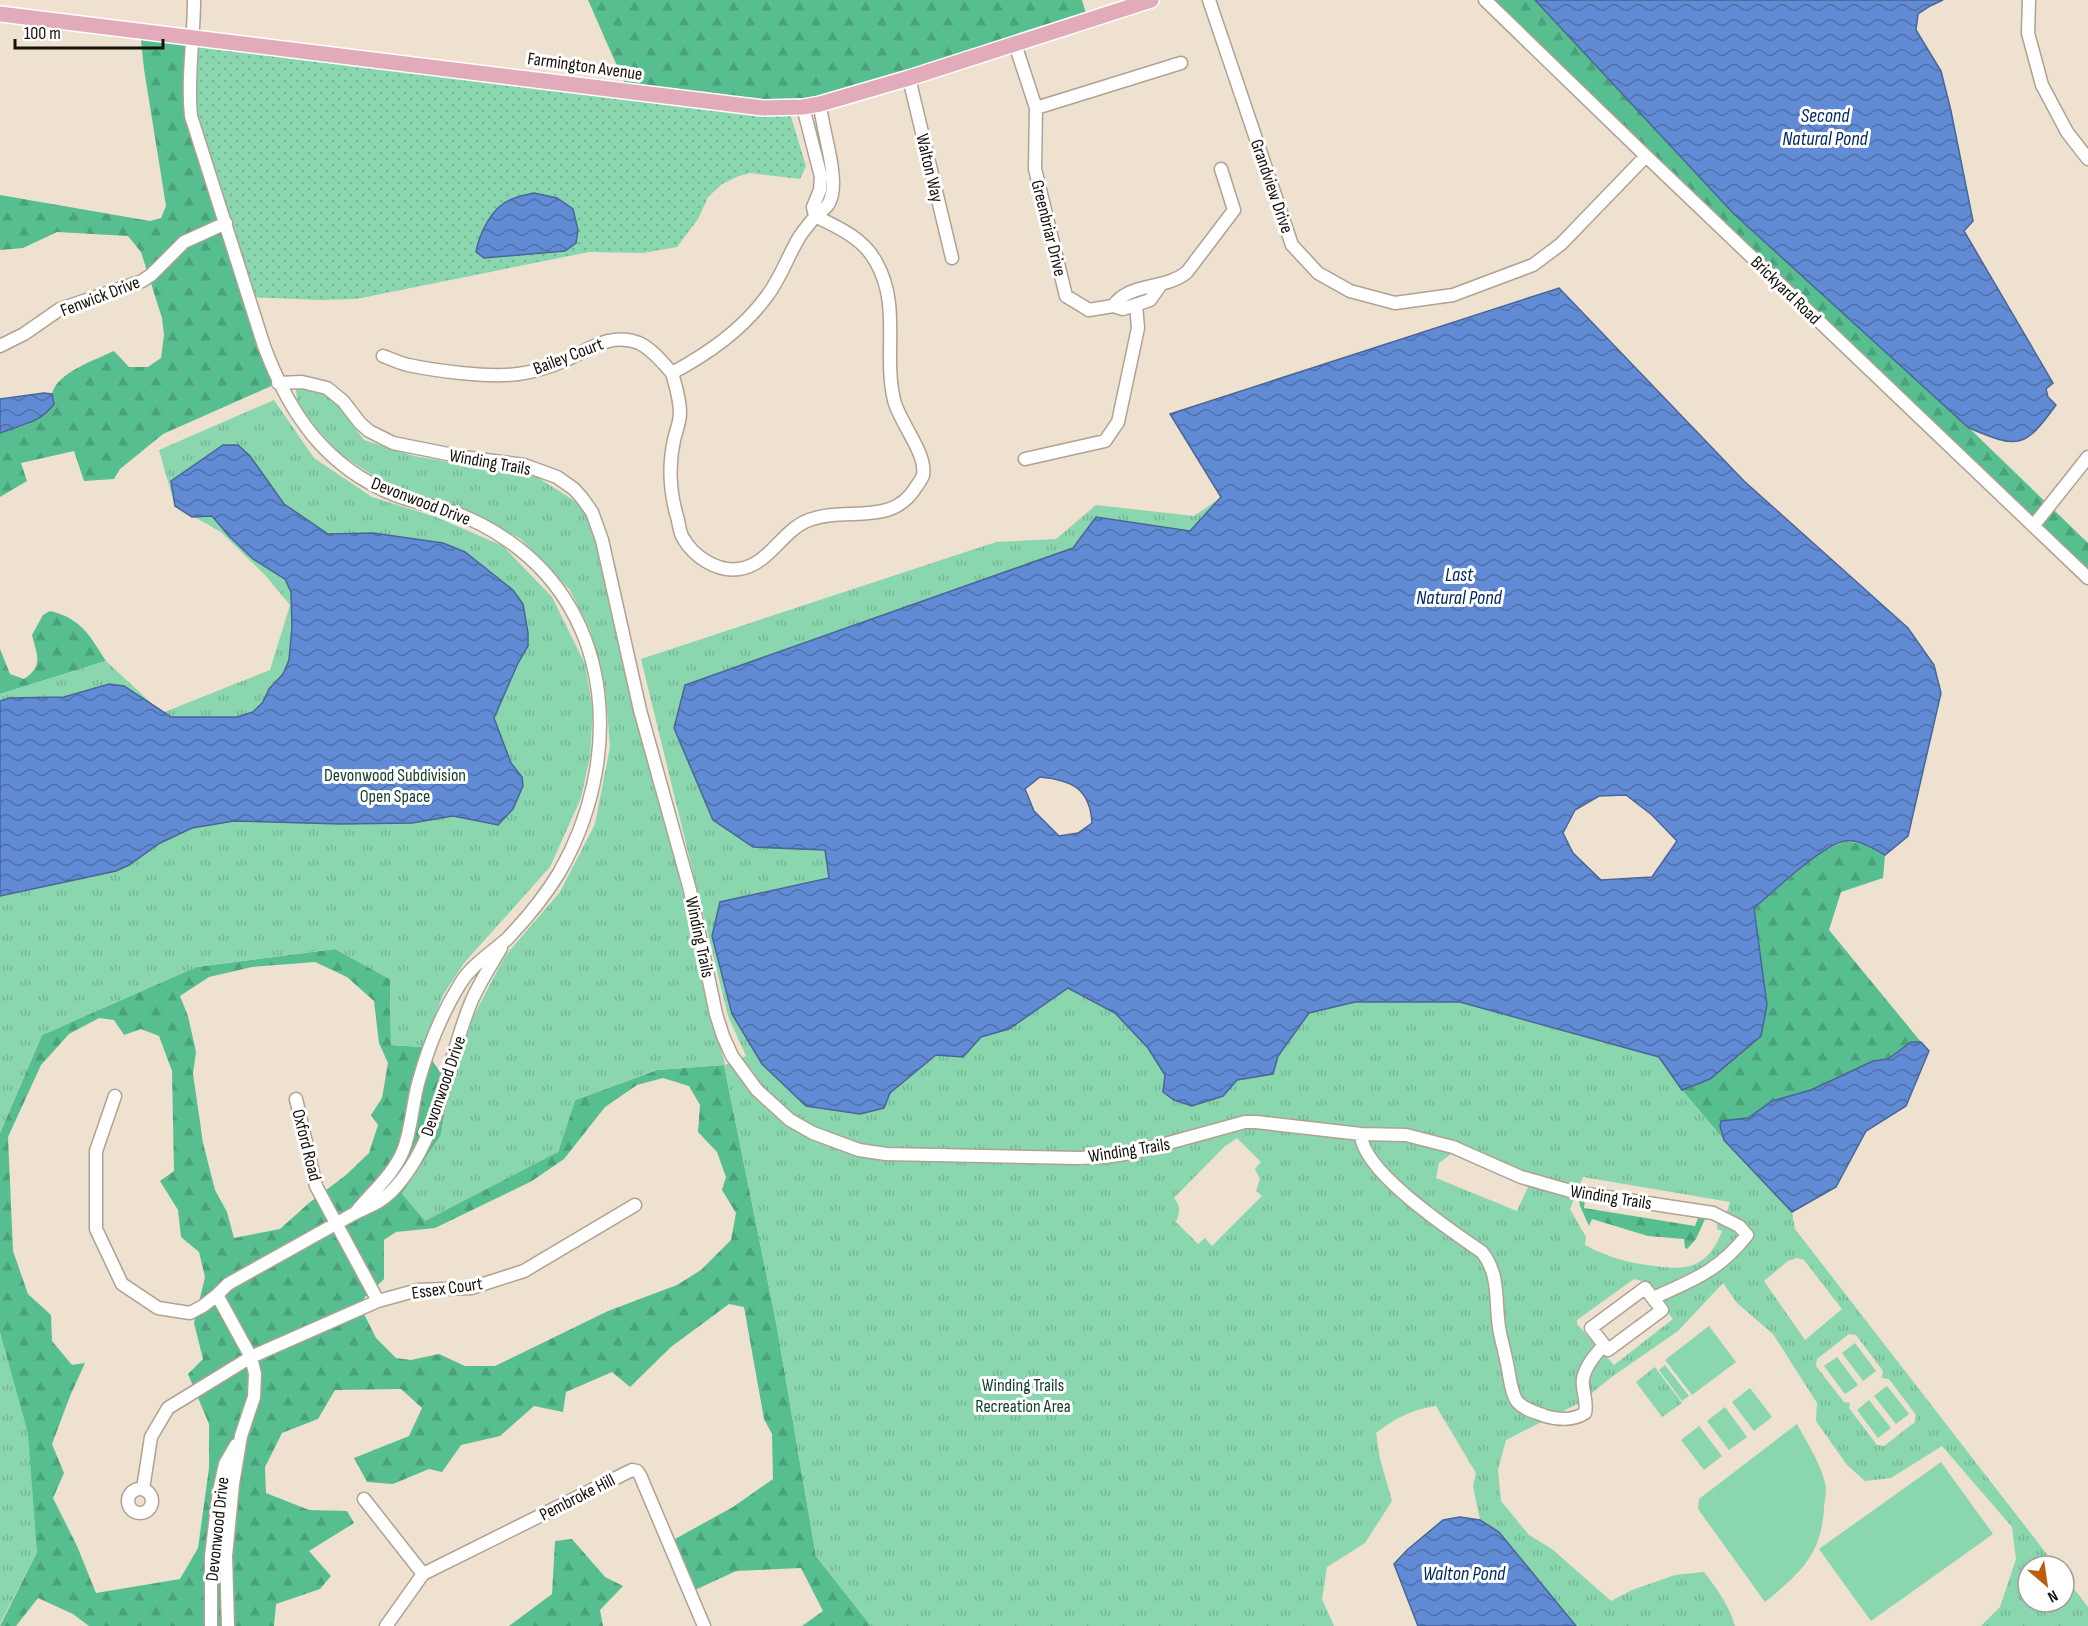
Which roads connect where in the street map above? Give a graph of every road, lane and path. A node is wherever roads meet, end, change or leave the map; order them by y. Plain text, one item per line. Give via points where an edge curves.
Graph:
1 (194, 0) edge
2 (1151, 0) edge
3 (1209, 0) edge
4 (1485, 0) edge
5 (2029, 0) edge
6 (0, 14) edge
7 (194, 37) junction
8 (1015, 44) junction
9 (1181, 63) dead end
10 (909, 78) junction
11 (820, 104) junction
12 (803, 107) junction
13 (1036, 108) junction
14 (1646, 156) junction
15 (2088, 159) edge
16 (1221, 169) dead end
17 (816, 216) junction
18 (226, 223) junction
19 (952, 258) dead end
20 (1160, 286) junction
21 (1136, 305) junction
22 (1113, 306) junction
23 (0, 346) edge
24 (383, 356) dead end
25 (672, 373) junction
26 (278, 383) junction
27 (2088, 457) edge
28 (1025, 459) dead end
29 (2034, 525) junction
30 (2088, 578) edge
31 (506, 939) junction
32 (115, 1096) dead end
33 (296, 1099) dead end
34 (1361, 1134) junction
35 (636, 1206) dead end
36 (356, 1212) junction
37 (337, 1222) junction
38 (217, 1295) junction
39 (1653, 1298) junction
40 (378, 1300) junction
41 (1604, 1345) junction
42 (251, 1357) junction
43 (241, 1436) junction
44 (143, 1489) dead end
45 (364, 1499) dead end
46 (423, 1574) junction
47 (211, 1626) edge
48 (228, 1626) edge
49 (386, 1626) edge
50 (704, 1626) edge

1 - 7 street, Devonwood Drive
2 - 8 main road, Farmington Avenue
3 - 14 street, Grandview Drive via 1292,246 1318,273 1350,291 1395,303 1438,298 1533,265 1561,243
4 - 14 street, Brickyard Road
5 - 15 street via 2028,33 2042,85 2067,132
6 - 7 main road, Farmington Avenue
7 - 12 main road, Farmington Avenue via 762,108
7 - 18 street, Devonwood Drive via 189,83 192,116
8 - 10 main road, Farmington Avenue
8 - 13 street, Greenbriar Drive
9 - 13 street
10 - 11 main road, Farmington Avenue
10 - 19 street, Walton Way
11 - 12 main road, Farmington Avenue
11 - 17 street via 832,192 827,208
12 - 17 street via 821,177 813,207
13 - 22 street, Greenbriar Drive via 1035,169 1066,296 1089,310
14 - 29 street, Brickyard Road
16 - 20 street via 1234,210 1187,272
17 - 25 street via 799,238 767,297 726,340
17 - 25 street via 865,246 877,262 885,285 891,312 890,376 894,401 920,454 923,476 903,505 887,512 833,515 808,521 790,531 759,562 740,569 718,568 698,556 682,537 673,504 670,470 681,416
18 - 23 street, Fenwick Drive via 184,242 146,279 60,309
18 - 26 street, Devonwood Drive
20 - 21 street via 1150,300
20 - 22 street via 1134,291
21 - 22 street, Greenbriar Drive via 1123,309
21 - 28 street via 1138,328 1118,422 1105,441
24 - 25 street, Bailey Court via 407,365 517,374 567,360 597,343 614,339 639,343
26 - 31 street, Devonwood Drive via 317,442 357,475 395,495 486,526 525,553 551,579 581,629 599,694 600,747 592,794 560,872
26 - 34 street, Winding Trails via 302,382 327,388 369,431 393,443 524,465 557,477 574,489 592,512 602,540 640,710 690,890 723,1036 744,1074 790,1120 859,1150 904,1156 1104,1157 1256,1122
27 - 29 street
29 - 30 street, Brickyard Road
31 - 36 street, Devonwood Drive via 461,982 418,1081 403,1150 385,1180
31 - 36 street, Devonwood Drive via 472,1000 418,1155 389,1194 372,1207
32 - 38 street via 96,1151 96,1229 122,1284 158,1308 190,1313
33 - 37 street, Oxford Road via 316,1186
34 - 39 street, Winding Trails via 1424,1138 1521,1177 1574,1192 1713,1213 1739,1226 1747,1235 1736,1250 1708,1273
34 - 41 street via 1368,1154 1403,1194 1489,1261 1495,1275 1500,1329 1516,1400 1550,1418 1572,1419 1585,1413 1583,1379
35 - 40 street, Essex Court via 524,1271 471,1288 417,1290
36 - 37 street, Devonwood Drive
37 - 38 street, Devonwood Drive via 228,1284
37 - 40 street, Oxford Road
38 - 42 street, Devonwood Drive
39 - 41 street via 1662,1310 1608,1350
39 - 41 street, Winding Trails via 1645,1288 1591,1328
40 - 42 street, Essex Court
42 - 43 street, Devonwood Drive via 254,1396
42 - 44 street, Essex Court via 168,1408 151,1437
43 - 47 street, Devonwood Drive via 225,1464 219,1491 212,1556
43 - 48 street, Devonwood Drive via 226,1556
45 - 46 street
46 - 49 street, Pembroke Hill
46 - 50 street, Pembroke Hill via 632,1470 640,1476

